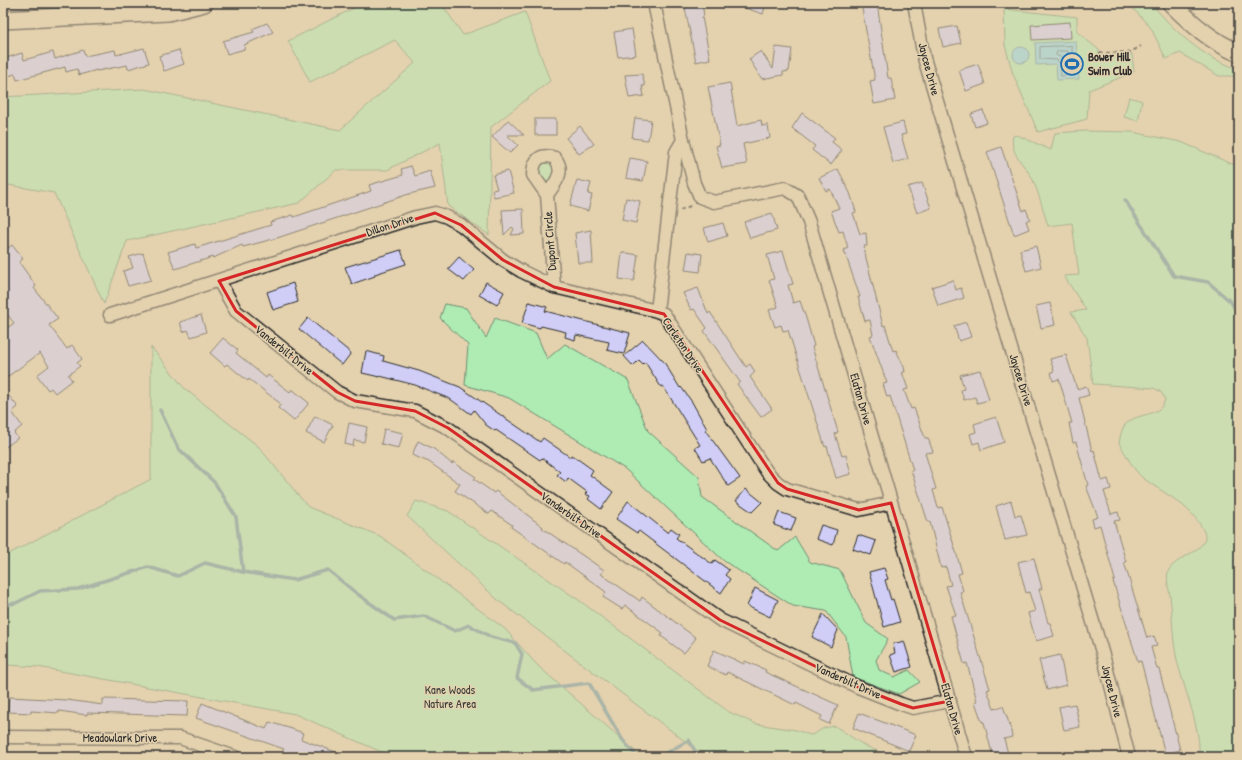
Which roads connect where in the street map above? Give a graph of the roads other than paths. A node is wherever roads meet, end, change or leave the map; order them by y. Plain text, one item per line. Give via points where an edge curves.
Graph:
1 (204, 3) edge
2 (654, 3) edge
3 (914, 3) edge
4 (1171, 3) edge
5 (3, 20) edge
6 (1239, 53) edge
7 (683, 140) junction
8 (547, 195) dead end
9 (219, 281) junction
10 (554, 287) junction
11 (656, 311) junction
12 (110, 315) dead end
13 (891, 503) junction
14 (950, 701) junction
15 (3, 737) edge
16 (235, 757) edge
17 (966, 757) edge
18 (1129, 757) edge

1 - 5 main road via 168,12
2 - 7 street
3 - 18 street, Jaycee Drive via 924,58 1105,662
4 - 6 main road via 1194,26 1214,41
7 - 11 street, Carleton Drive via 676,152
7 - 13 street, Elatan Drive via 700,197 714,202 785,188 798,196 809,222
8 - 10 street, Dupont Circle
9 - 10 street, Dillon Drive via 435,213 461,225 503,260
9 - 12 street, Dillon Drive
9 - 14 street, Vanderbilt Drive via 236,311 336,392 355,401 415,411 448,428 720,620 858,687 901,704 913,708
10 - 11 street, Dillon Drive
11 - 13 street, Carleton Drive via 664,314 767,472 778,483 787,489 859,510
13 - 14 street, Elatan Drive
14 - 17 street, Elatan Drive
15 - 16 street, Meadowlark Drive via 180,738

